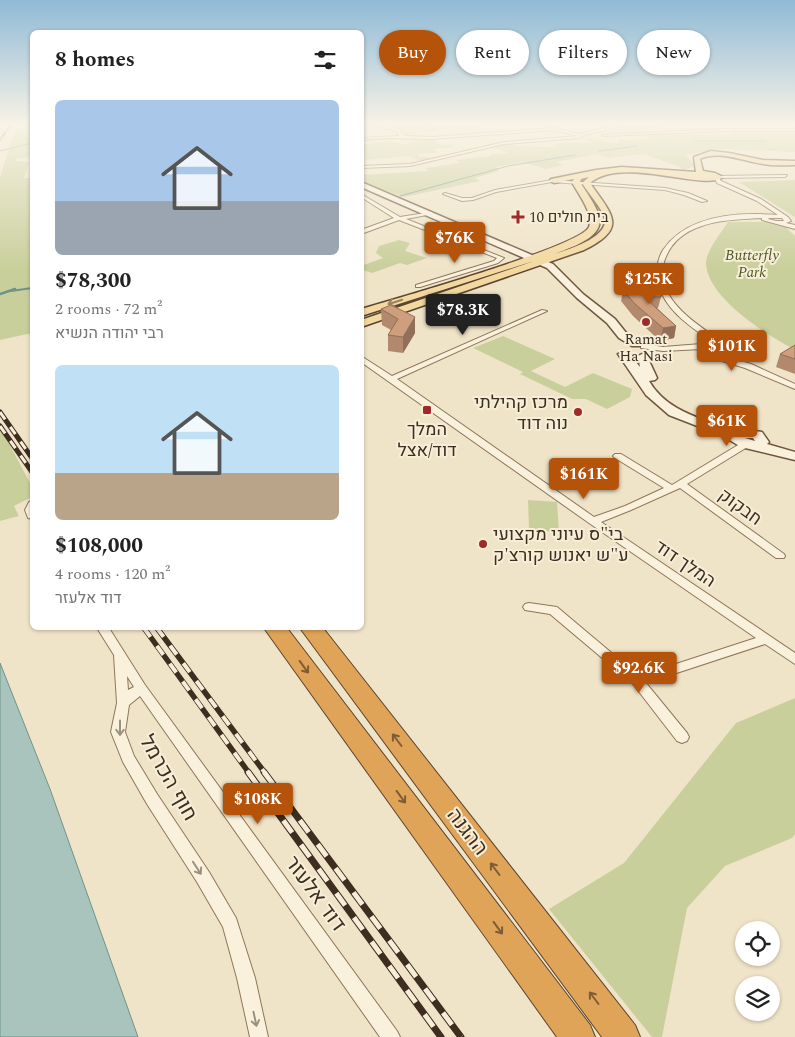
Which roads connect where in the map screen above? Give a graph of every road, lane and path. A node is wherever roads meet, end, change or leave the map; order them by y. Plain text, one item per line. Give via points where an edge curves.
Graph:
1 (617, 172) edge
2 (662, 172) edge
3 (698, 172) edge
4 (711, 172) edge
5 (699, 176) junction
6 (786, 176) dead end
7 (716, 177) junction
8 (559, 181) junction
9 (585, 183) junction
10 (604, 184) joint
11 (364, 185) edge
12 (728, 186) junction
13 (364, 189) edge
14 (445, 194) dead end
15 (364, 196) edge
16 (704, 200) dead end
17 (426, 214) junction
18 (770, 215) junction
19 (399, 219) junction
20 (787, 219) junction
21 (778, 223) junction
22 (795, 227) edge
23 (364, 231) edge
24 (549, 253) junction
25 (507, 254) junction
26 (561, 255) junction
27 (509, 266) junction
28 (536, 266) junction
29 (418, 286) dead end
30 (544, 311) dead end
31 (364, 312) edge
32 (364, 323) edge
33 (709, 338) junction
34 (724, 347) junction
35 (708, 349) junction
36 (643, 350) junction
37 (622, 351) junction
38 (733, 353) junction
39 (722, 358) junction
40 (364, 360) edge
41 (748, 366) junction
42 (391, 379) junction
43 (795, 387) edge
44 (749, 439) junction
45 (795, 449) edge
46 (618, 456) dead end
47 (795, 456) edge
48 (676, 486) junction
49 (593, 521) junction
50 (780, 556) dead end
51 (529, 607) dead end
52 (104, 630) edge
53 (276, 630) edge
54 (313, 630) edge
55 (766, 639) junction
56 (118, 652) junction
57 (795, 659) edge
58 (637, 681) junction
59 (141, 688) junction
60 (123, 704) junction
61 (682, 737) dead end
62 (258, 1037) edge
63 (391, 1037) edge
64 (578, 1037) edge
65 (623, 1037) edge

1 - 9 main road
2 - 5 main road
3 - 5 main road
4 - 7 main road
5 - 7 main road
5 - 12 street
6 - 7 street
7 - 12 street
8 - 9 main road
8 - 9 main road
8 - 14 street via 495,191 469,200
9 - 10 main road
9 - 24 main road via 595,218 593,229 577,242
9 - 26 main road via 609,218 608,227 593,242
10 - 16 street via 665,189
11 - 17 street
12 - 18 street via 759,200
13 - 17 street
15 - 19 street
17 - 19 street
17 - 25 street
18 - 20 street
18 - 21 street
18 - 33 street via 713,220 692,228 669,246 660,259 659,274 669,301
19 - 23 street
19 - 25 street
20 - 21 street
20 - 22 street
21 - 22 street
24 - 25 main road
24 - 28 main road
25 - 27 main road via 512,260
25 - 28 street
25 - 29 street via 496,262
26 - 28 main road
26 - 28 main road via 556,263
27 - 28 main road
27 -> 31 main road
28 - 32 main road
28 - 36 street via 580,296
28 - 37 street via 607,327
30 - 42 street
33 - 34 street
33 - 35 street
34 - 35 street
34 - 38 street
35 - 36 street via 692,352
35 - 39 street
36 - 37 street via 624,344
36 - 44 street via 644,364 657,389 669,402
37 - 44 street via 661,403 685,418
38 - 39 street
38 - 41 street
39 - 41 street
40 - 42 street, המלך דוד
41 - 43 street
42 - 49 street, המלך דוד
44 - 45 street
44 - 47 street
44 - 48 street
46 - 48 street, חבקוק
48 - 49 street
48 - 50 street, חבקוק
49 - 55 street, המלך דוד
51 - 58 street via 553,610
52 - 56 street, דוד אלעזר
53 -> 64 highway, ההגנה
65 -> 54 highway, ההגנה
55 - 57 street, המלך דוד
55 - 58 street
56 - 59 street, דוד אלעזר
56 - 60 street, חוף הכרמל
58 - 61 street
59 - 60 street
59 - 63 street, דוד אלעזר
60 -> 62 street, חוף הכרמל via 118,732 128,758 230,924 246,978

